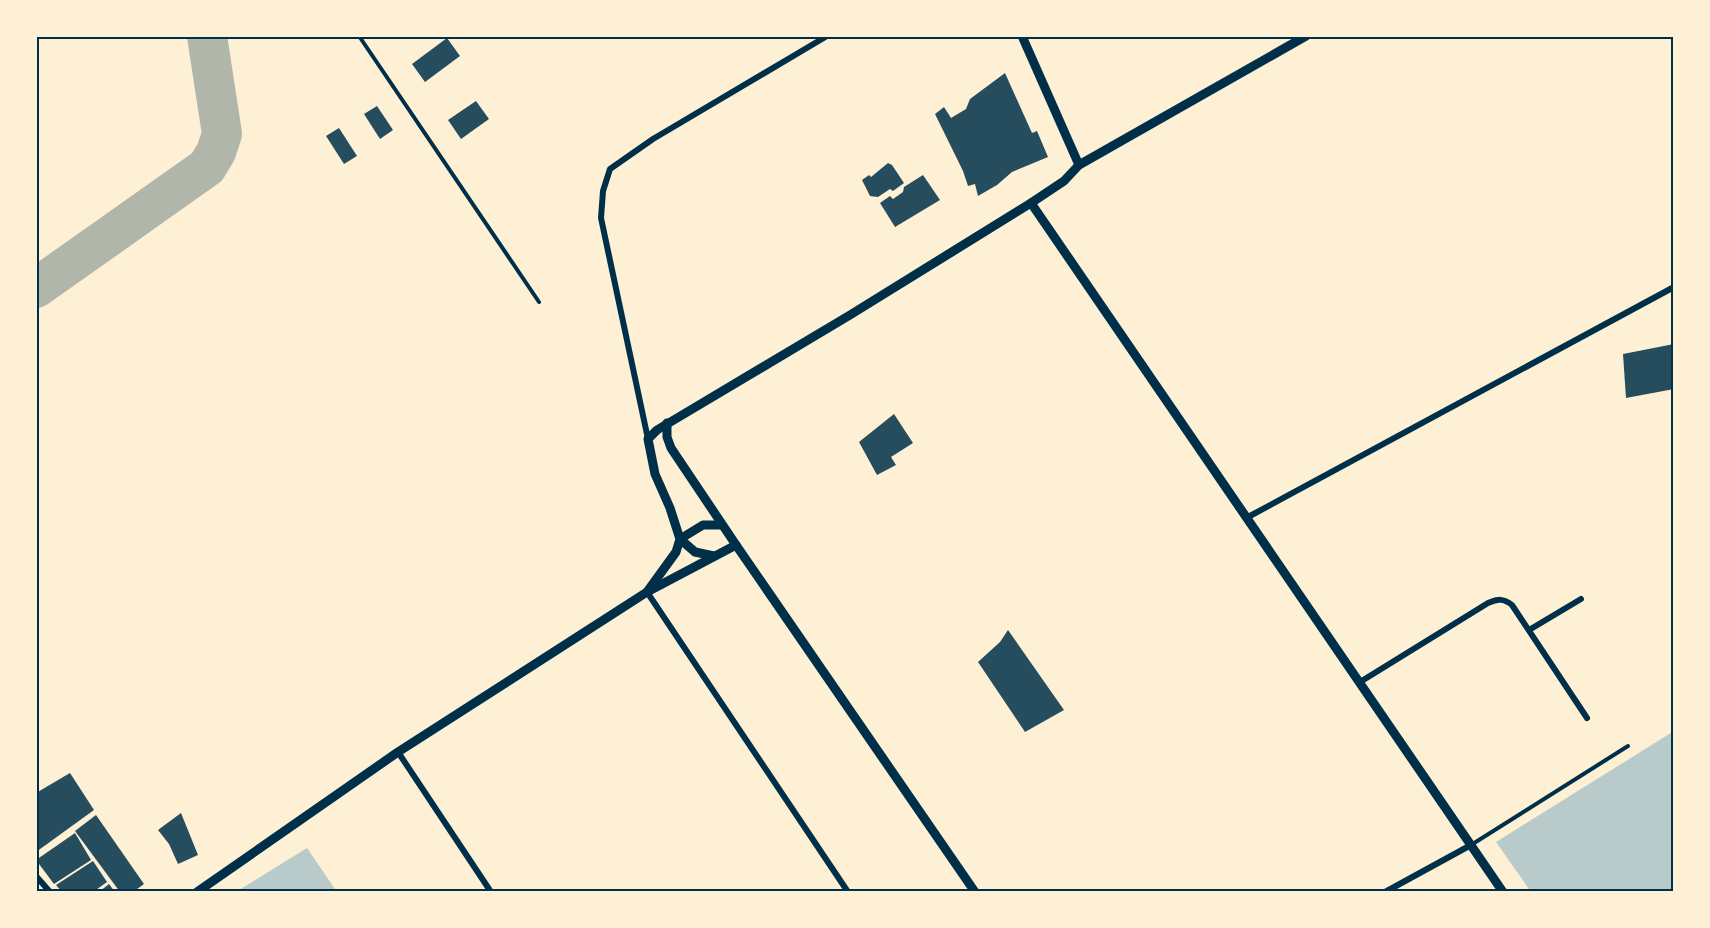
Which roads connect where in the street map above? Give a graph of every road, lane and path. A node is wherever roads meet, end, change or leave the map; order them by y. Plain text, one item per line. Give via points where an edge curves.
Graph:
1 (359, 36) edge
2 (826, 36) edge
3 (1022, 36) edge
4 (1306, 36) edge
5 (1078, 165) junction
6 (1032, 203) junction
7 (1674, 287) edge
8 (539, 302) dead end
9 (667, 423) junction
10 (648, 439) junction
11 (1248, 517) junction
12 (722, 525) junction
13 (680, 539) junction
14 (736, 545) junction
15 (714, 556) junction
16 (647, 592) junction
17 (1581, 599) dead end
18 (1529, 630) junction
19 (1360, 682) junction
20 (1587, 718) dead end
21 (1628, 746) dead end
22 (398, 752) junction
23 (1471, 845) junction
24 (36, 876) edge
25 (50, 892) edge
26 (197, 892) edge
27 (491, 892) edge
28 (848, 892) edge
29 (975, 892) edge
30 (1385, 892) edge
31 (1503, 892) edge

1 - 8 lane
2 - 10 street via 653,139 610,169 601,218
3 - 5 street
4 - 5 street
5 - 6 street via 1064,181
6 - 9 street
6 - 11 street
7 - 11 street
9 - 10 street
9 - 12 street via 669,443
10 - 13 street via 655,474
11 - 19 street
12 - 13 street via 703,525
12 - 14 street
13 - 15 street via 695,552
13 - 16 street via 676,552
14 - 15 street
14 - 29 street
15 - 16 street
16 - 22 street
16 - 28 street
17 - 18 street
18 - 19 street via 1512,605 1498,599
18 - 20 street
19 - 23 street
21 - 23 lane
22 - 26 street
22 - 27 street
23 - 30 street
23 - 31 street
24 - 25 street

